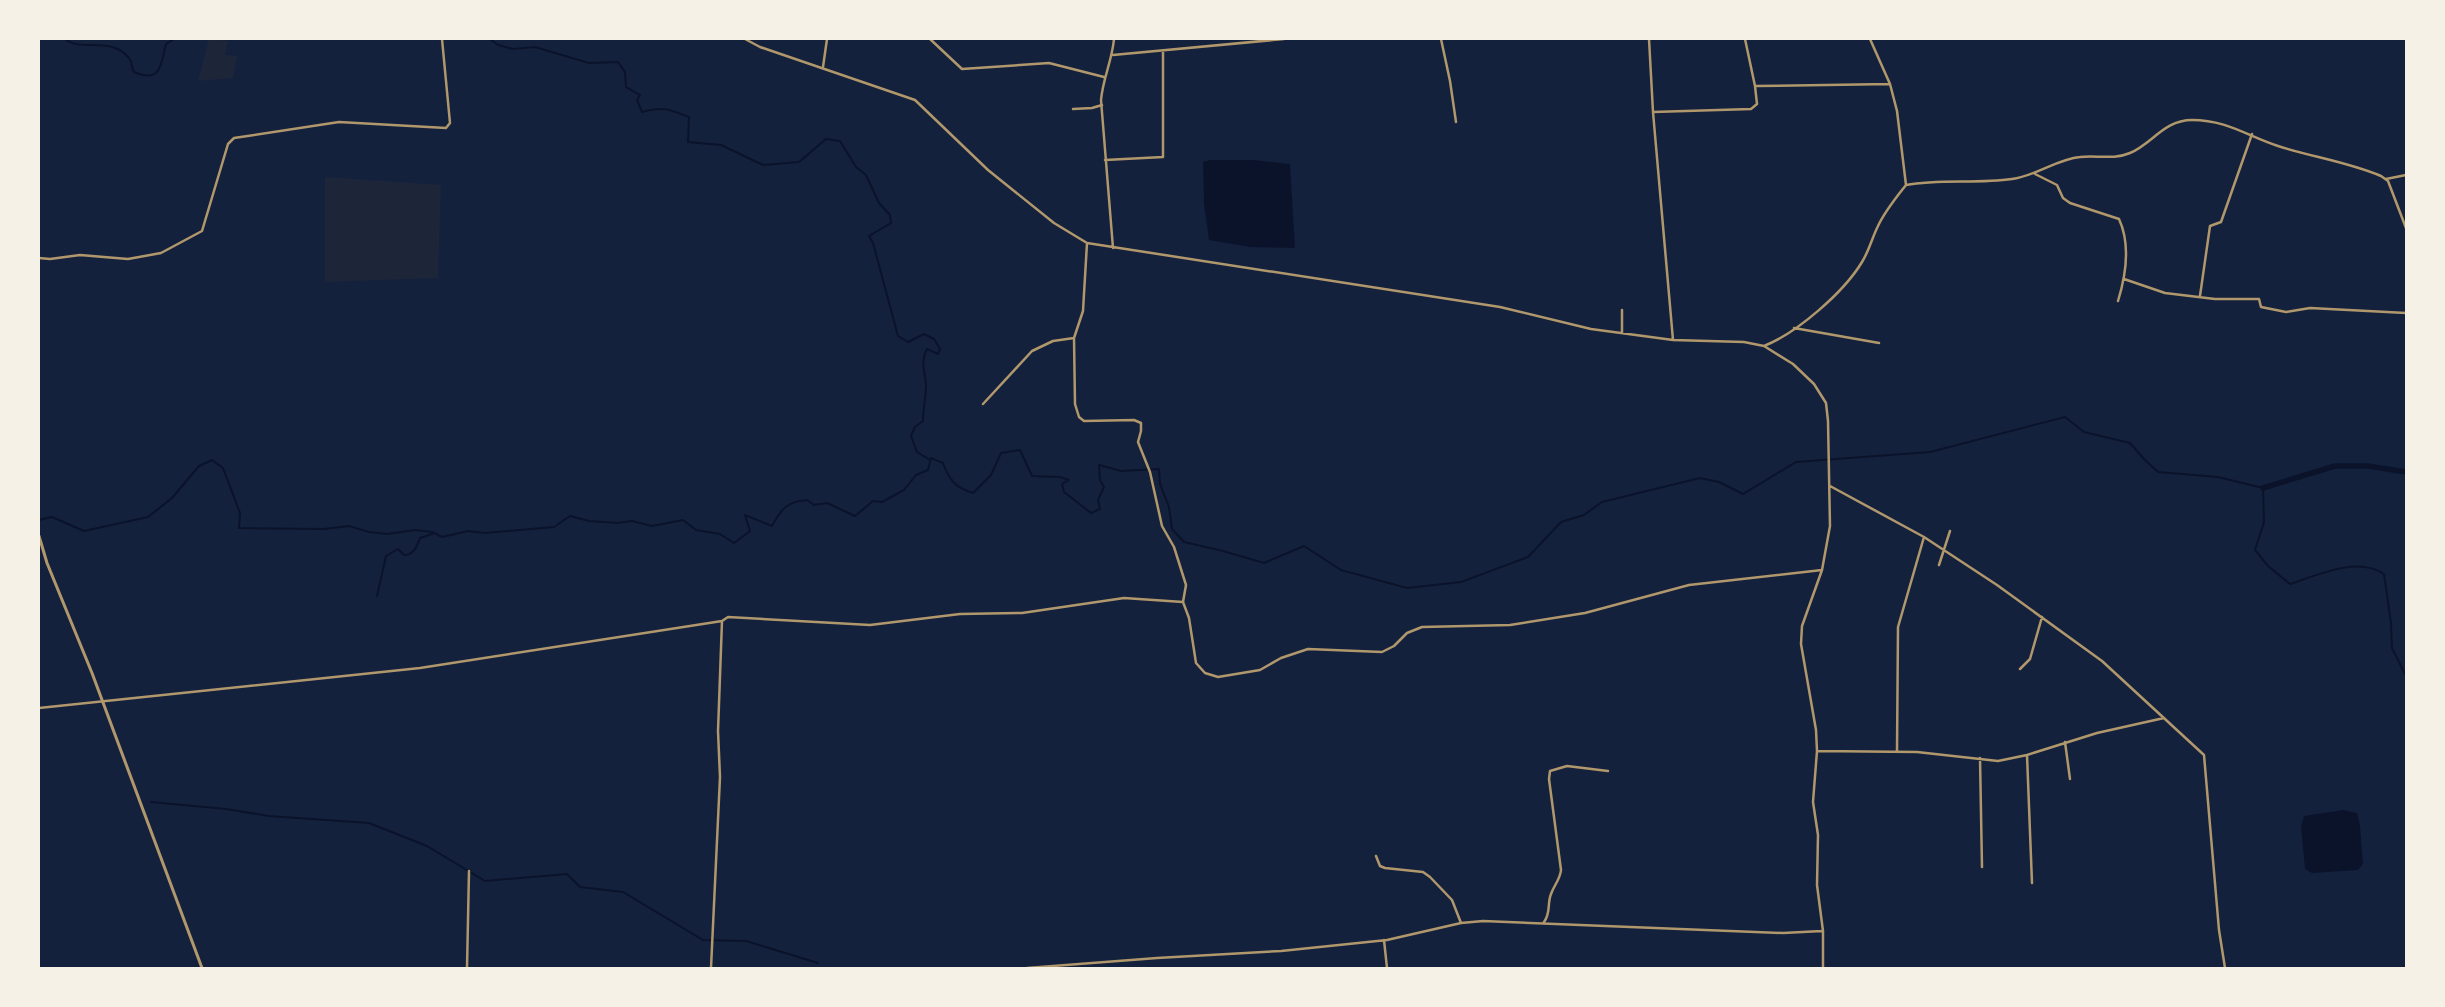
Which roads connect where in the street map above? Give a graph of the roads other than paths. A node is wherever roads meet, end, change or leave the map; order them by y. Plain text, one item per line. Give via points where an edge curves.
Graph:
1 (442, 39) edge
2 (745, 39) edge
3 (827, 39) edge
4 (930, 39) edge
5 (1114, 39) edge
6 (1284, 39) edge
7 (1441, 39) edge
8 (1649, 39) edge
9 (1745, 39) edge
10 (1870, 39) edge
11 (1163, 52) junction
12 (1113, 55) junction
13 (823, 68) junction
14 (1104, 77) junction
15 (1890, 84) junction
16 (1754, 86) junction
17 (1102, 105) junction
18 (1073, 109) dead end
19 (1653, 112) junction
20 (1456, 122) dead end
21 (2252, 134) junction
22 (1105, 160) junction
23 (2035, 174) junction
24 (2406, 175) edge
25 (2385, 179) junction
26 (1906, 185) junction
27 (2406, 228) edge
28 (1087, 243) junction
29 (1113, 248) junction
30 (39, 258) edge
31 (2124, 280) junction
32 (2200, 296) junction
33 (2118, 301) dead end
34 (1622, 310) dead end
35 (2406, 313) edge
36 (1793, 328) junction
37 (1622, 333) junction
38 (1074, 338) junction
39 (1672, 340) junction
40 (1879, 343) dead end
41 (1764, 346) junction
42 (983, 404) dead end
43 (1830, 486) junction
44 (1950, 531) dead end
45 (39, 536) edge
46 (1924, 537) junction
47 (1943, 550) junction
48 (1939, 565) dead end
49 (1822, 570) junction
50 (1183, 602) junction
51 (2042, 618) junction
52 (722, 620) junction
53 (2020, 669) dead end
54 (103, 701) junction
55 (39, 708) edge
56 (2164, 718) junction
57 (2065, 742) junction
58 (1817, 751) junction
59 (1897, 751) junction
60 (2027, 755) junction
61 (1980, 758) junction
62 (1608, 771) dead end
63 (2070, 780) dead end
64 (1376, 856) dead end
65 (1982, 867) dead end
66 (469, 871) dead end
67 (2032, 883) dead end
68 (1544, 922) junction
69 (1461, 923) junction
70 (1823, 931) junction
71 (1384, 940) junction
72 (202, 968) edge
73 (467, 968) edge
74 (711, 968) edge
75 (1027, 968) edge
76 (1387, 968) edge
77 (1823, 968) edge
78 (2225, 968) edge

1 - 30 street via 450,123 446,128 339,122 234,138 228,144 202,231 160,253 128,259 80,255
2 - 13 street
3 - 13 street
4 - 14 street via 962,69 1049,63
5 - 12 street
6 - 11 street
7 - 20 street
8 - 19 street
9 - 16 street
10 - 15 street
11 - 12 street
11 - 22 street via 1163,157
12 - 14 street
13 - 28 street via 915,100 988,170 1054,223
14 - 17 street
15 - 16 street
15 - 26 street via 1897,111
16 - 19 street via 1757,104 1751,109
17 - 18 street
17 - 22 street
19 - 39 street
21 - 23 street via 2216,122 2180,121 2130,153 2075,158
21 - 25 street via 2276,145 2368,170
21 - 32 street via 2221,222 2210,226
22 - 29 street
23 - 26 street via 2013,179
23 - 31 street via 2057,185 2063,198 2070,203 2118,219 2124,239
24 - 25 street
25 - 27 street via 2397,199
26 - 36 street via 1888,207 1863,260 1849,281 1819,311
28 - 29 street
28 - 38 street via 1083,311
29 - 37 street via 1500,307 1591,329
31 - 32 street via 2165,293
31 - 33 street
32 - 35 street via 2259,299 2261,307 2286,312 2310,308
34 - 37 street
36 - 40 street
36 - 41 street via 1776,342
37 - 39 street
38 - 42 street via 1054,341 1032,351
38 - 50 street via 1075,404 1079,418 1086,422 1134,420 1141,423 1138,442 1148,464 1162,526 1174,547 1186,584
39 - 41 street via 1744,342
41 - 43 street via 1793,364 1814,384 1826,403
43 - 46 street
43 - 49 street via 1830,526
44 - 47 street
45 - 54 street
46 - 47 street
46 - 59 street via 1898,627
47 - 48 street
47 - 51 street
49 - 50 street via 1689,585 1585,613 1510,625 1422,627 1407,633 1382,652 1308,649 1280,658 1260,670 1218,676 1205,673 1196,663 1189,618
49 - 58 street via 1802,626 1801,644
50 - 52 street via 1124,598 1022,613 960,614 870,624 776,618 728,617
51 - 53 street via 2030,658
51 - 56 street via 2102,661
52 - 54 street via 420,668
52 - 74 street via 718,731 720,777
54 - 55 street
54 - 72 street
56 - 57 street
56 - 78 street via 2204,755
57 - 60 street
57 - 63 street
58 - 59 street
58 - 70 street via 1813,802
59 - 61 street
60 - 61 street via 1998,761
60 - 67 street
61 - 65 street
62 - 68 street via 1567,766 1550,771 1561,870 1550,895
64 - 69 street via 1380,866 1385,868 1424,872 1430,876 1452,900
66 - 73 street
68 - 69 street
68 - 70 street via 1783,933
69 - 71 street
70 - 77 street
71 - 75 street via 1281,951
71 - 76 street

